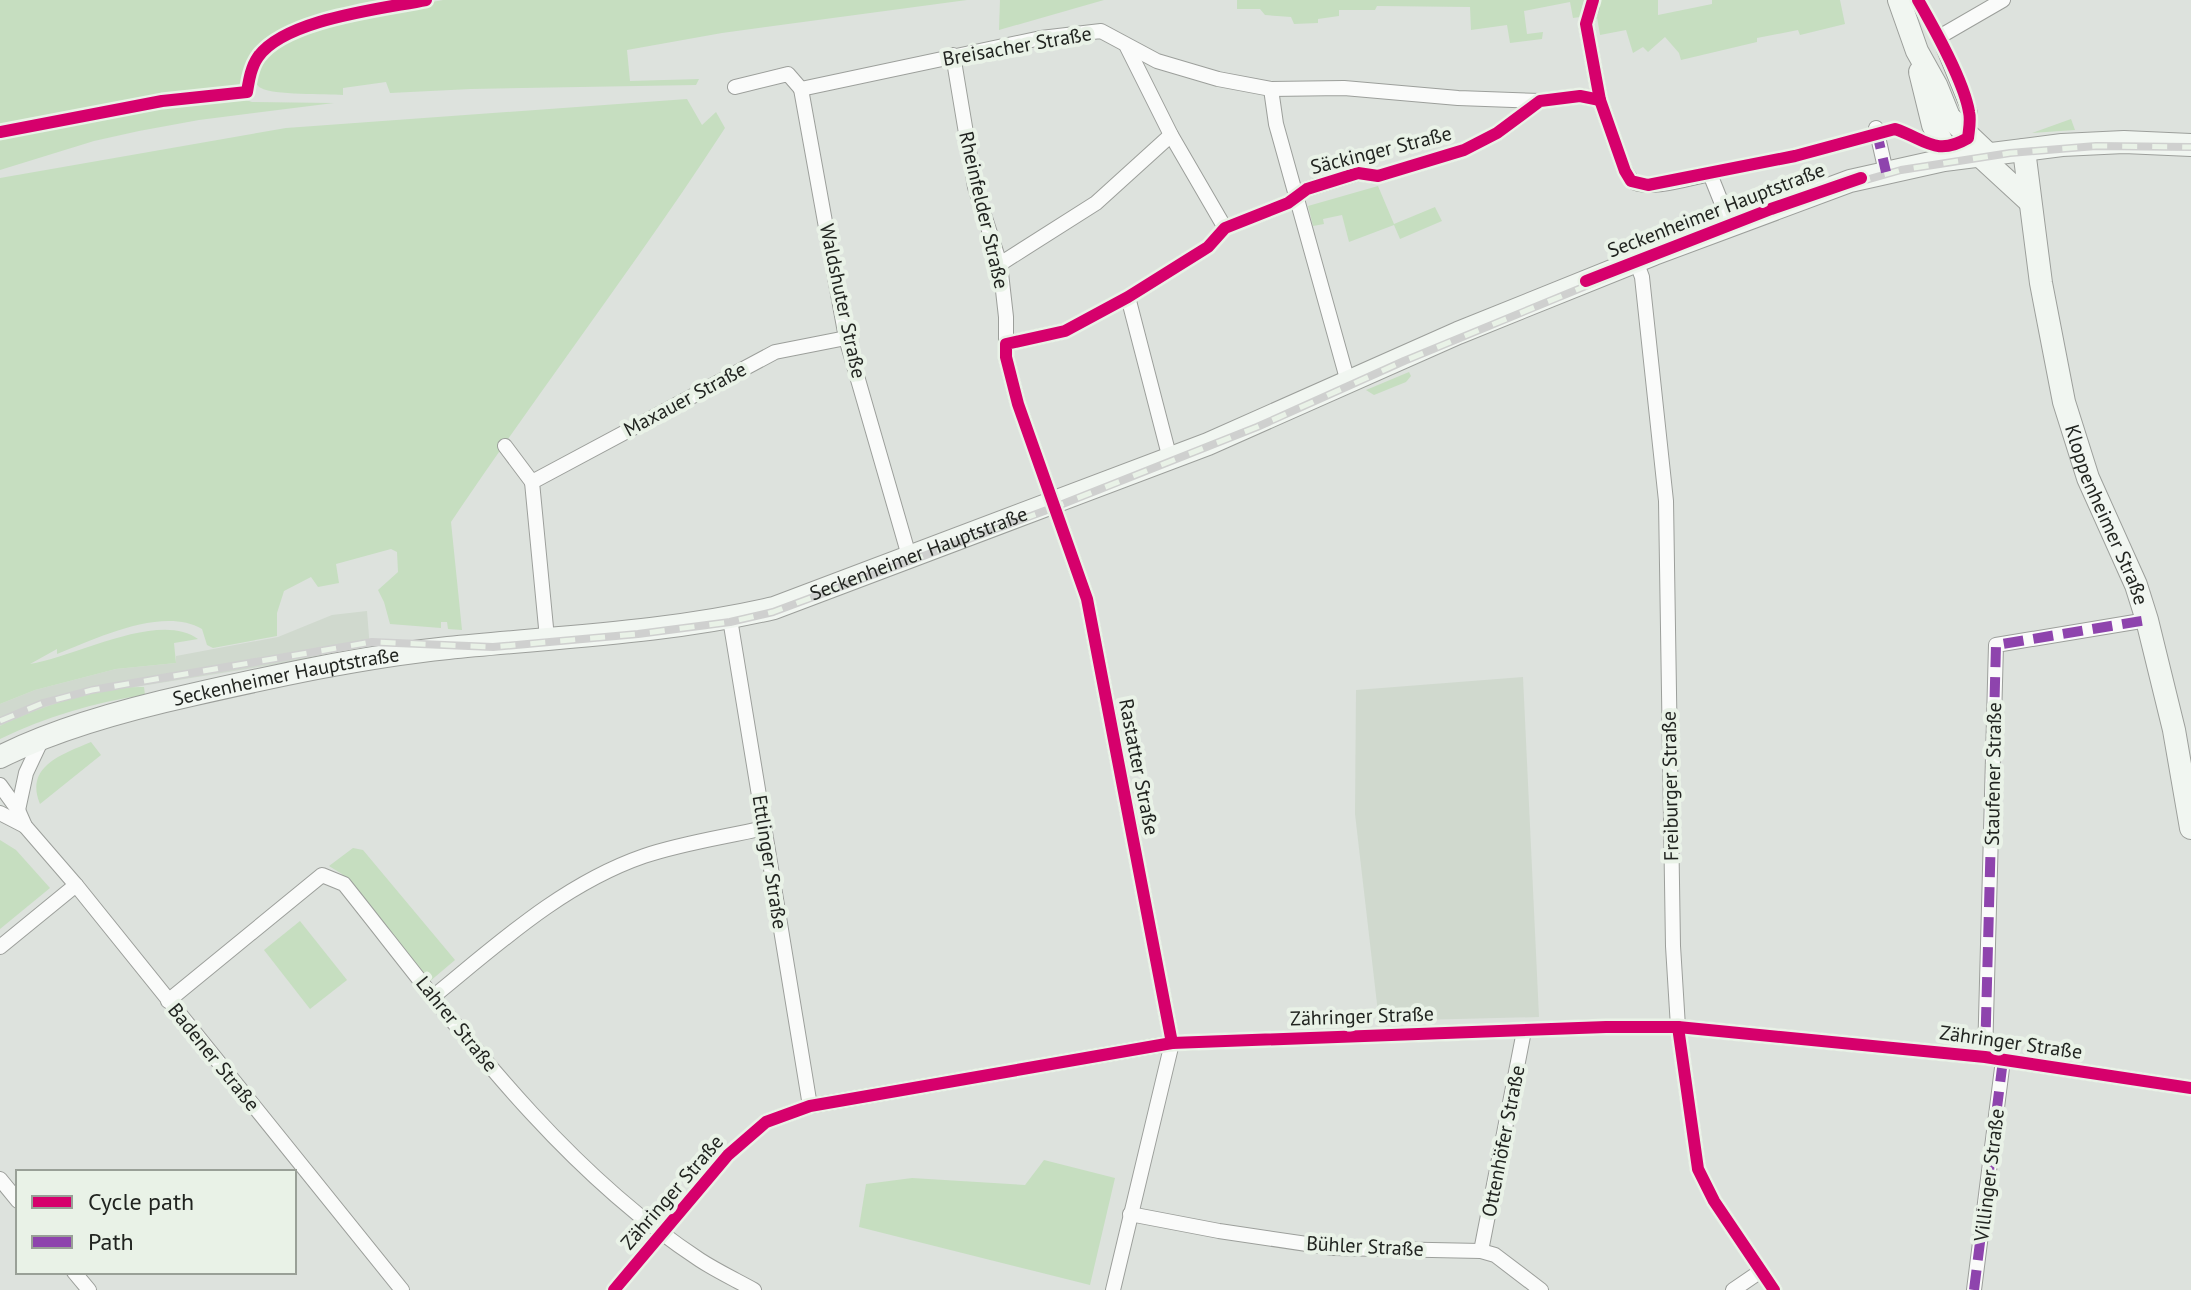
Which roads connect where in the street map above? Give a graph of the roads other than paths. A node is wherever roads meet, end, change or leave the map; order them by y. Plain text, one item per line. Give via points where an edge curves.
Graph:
1 (1899, 0) edge
2 (2003, 0) edge
3 (1592, 6) dead end
4 (1127, 47) junction
5 (953, 55) junction
6 (735, 87) dead end
7 (801, 89) junction
8 (1271, 89) junction
9 (1964, 95) junction
10 (1600, 100) junction
11 (1540, 101) junction
12 (1941, 121) junction
13 (1876, 128) dead end
14 (1171, 135) junction
15 (2191, 145) edge
16 (1978, 149) junction
17 (2024, 150) junction
18 (1943, 161) junction
19 (1912, 166) junction
20 (1886, 172) junction
21 (1297, 196) junction
22 (2029, 201) junction
23 (1730, 224) junction
24 (1225, 228) junction
25 (1636, 261) junction
26 (1000, 264) junction
27 (1128, 297) junction
28 (846, 338) junction
29 (1006, 344) junction
30 (1348, 382) junction
31 (505, 446) dead end
32 (1170, 459) junction
33 (532, 482) junction
34 (1053, 502) junction
35 (909, 556) junction
36 (730, 619) junction
37 (2147, 620) junction
38 (547, 638) junction
39 (42, 739) junction
40 (0, 757) edge
41 (0, 785) edge
42 (6, 814) edge
43 (764, 828) junction
44 (2191, 828) edge
45 (76, 885) junction
46 (0, 947) edge
47 (434, 996) junction
48 (168, 1001) junction
49 (1678, 1027) junction
50 (1524, 1031) junction
51 (1172, 1043) junction
52 (1985, 1057) junction
53 (2003, 1060) junction
54 (2191, 1088) edge
55 (810, 1106) junction
56 (0, 1179) edge
57 (16, 1199) edge
58 (1130, 1214) junction
59 (662, 1233) junction
60 (1481, 1251) junction
61 (1761, 1271) junction
62 (76, 1274) edge
63 (89, 1290) edge
64 (402, 1290) edge
65 (614, 1290) edge
66 (754, 1290) edge
67 (1113, 1290) edge
68 (1541, 1290) edge
69 (1733, 1290) edge
70 (1774, 1290) edge
71 (1974, 1290) edge

1 - 12 main road via 1917,51 1923,90
2 - 9 street via 1939,37
3 - 10 street via 1586,24
4 - 5 street, Breisacher Straße via 1101,31
4 - 8 street, Breisacher Straße via 1218,79
4 - 14 street
5 - 7 street, Breisacher Straße
5 - 26 street, Rheinfelder Straße via 975,187
6 - 7 street, Breisacher Straße via 788,74
7 - 28 street, Waldshuter Straße
8 - 11 street, Breisacher Straße via 1344,88
8 - 21 street
9 - 12 street via 1959,108
9 - 16 street
10 - 11 street, Säckinger Straße via 1580,96
10 - 23 street via 1631,181 1648,185 1710,174
11 - 21 street, Säckinger Straße via 1464,150 1378,176 1358,173
12 - 16 main road
12 - 18 main road
12 - 19 main road
13 - 20 street
14 - 24 street
14 - 26 street via 1096,203
15 - 17 main road, Seckenheimer Hauptstraße via 2124,142
16 - 17 main road, Seckenheimer Hauptstraße
16 - 18 main road, Seckenheimer Hauptstraße
16 - 22 main road
17 - 22 main road, Kloppenheimer Straße
18 - 19 main road, Seckenheimer Hauptstraße
19 - 20 main road, Seckenheimer Hauptstraße
20 - 23 main road, Seckenheimer Hauptstraße
21 - 24 street, Säckinger Straße
21 - 30 street
22 - 37 main road, Kloppenheimer Straße via 2064,402 2088,478
23 - 25 main road, Seckenheimer Hauptstraße
24 - 27 street, Säckinger Straße via 1208,247
25 - 30 main road, Seckenheimer Hauptstraße
25 - 49 street, Freiburger Straße via 1666,501
26 - 29 street, Rheinfelder Straße
27 - 29 street, Säckinger Straße via 1065,331
27 - 32 street
28 - 33 street, Maxauer Straße via 775,352
28 - 35 street, Waldshuter Straße
29 - 34 street, Rheinfelder Straße via 1018,404
30 - 32 main road, Seckenheimer Hauptstraße
31 - 33 street
32 - 34 main road, Seckenheimer Hauptstraße
33 - 38 street
34 - 35 main road, Seckenheimer Hauptstraße
34 - 51 street, Rastatter Straße via 1087,599
35 - 36 main road, Seckenheimer Hauptstraße via 774,608
36 - 38 main road, Seckenheimer Hauptstraße
36 - 43 street, Ettlinger Straße
37 - 44 main road, Kloppenheimer Straße
37 - 52 street, Staufener Straße via 1996,645
38 - 39 main road, Seckenheimer Hauptstraße via 430,650 268,678 123,712
39 - 40 main road, Seckenheimer Hauptstraße
39 - 42 street
41 - 42 street
42 - 45 street, Badener Straße via 25,826
43 - 47 street via 644,856 603,873 538,912
43 - 55 street, Ettlinger Straße
45 - 46 street
45 - 48 street, Badener Straße
47 - 48 street, Lahrer Straße via 344,884 322,875
47 - 59 street, Lahrer Straße via 540,1122
48 - 64 street, Badener Straße
49 - 50 street, Zähringer Straße
49 - 52 street, Zähringer Straße
49 - 61 street, Freiburger Straße via 1698,1169
50 - 51 street, Zähringer Straße
50 - 60 street, Ottenhöfer Straße
51 - 55 street, Zähringer Straße
51 - 58 street, Rastatter Straße
52 - 53 street, Zähringer Straße
53 - 54 street, Zähringer Straße
53 - 71 street, Villinger Straße
55 - 59 street, Zähringer Straße via 766,1122
56 - 57 street
58 - 60 street, Bühler Straße via 1334,1248
58 - 67 street, Rastatter Straße
59 - 65 street, Zähringer Straße
59 - 66 street, Lahrer Straße
60 - 68 street, Bühler Straße via 1495,1255
61 - 69 street
61 - 70 street, Freiburger Straße
62 - 63 street

